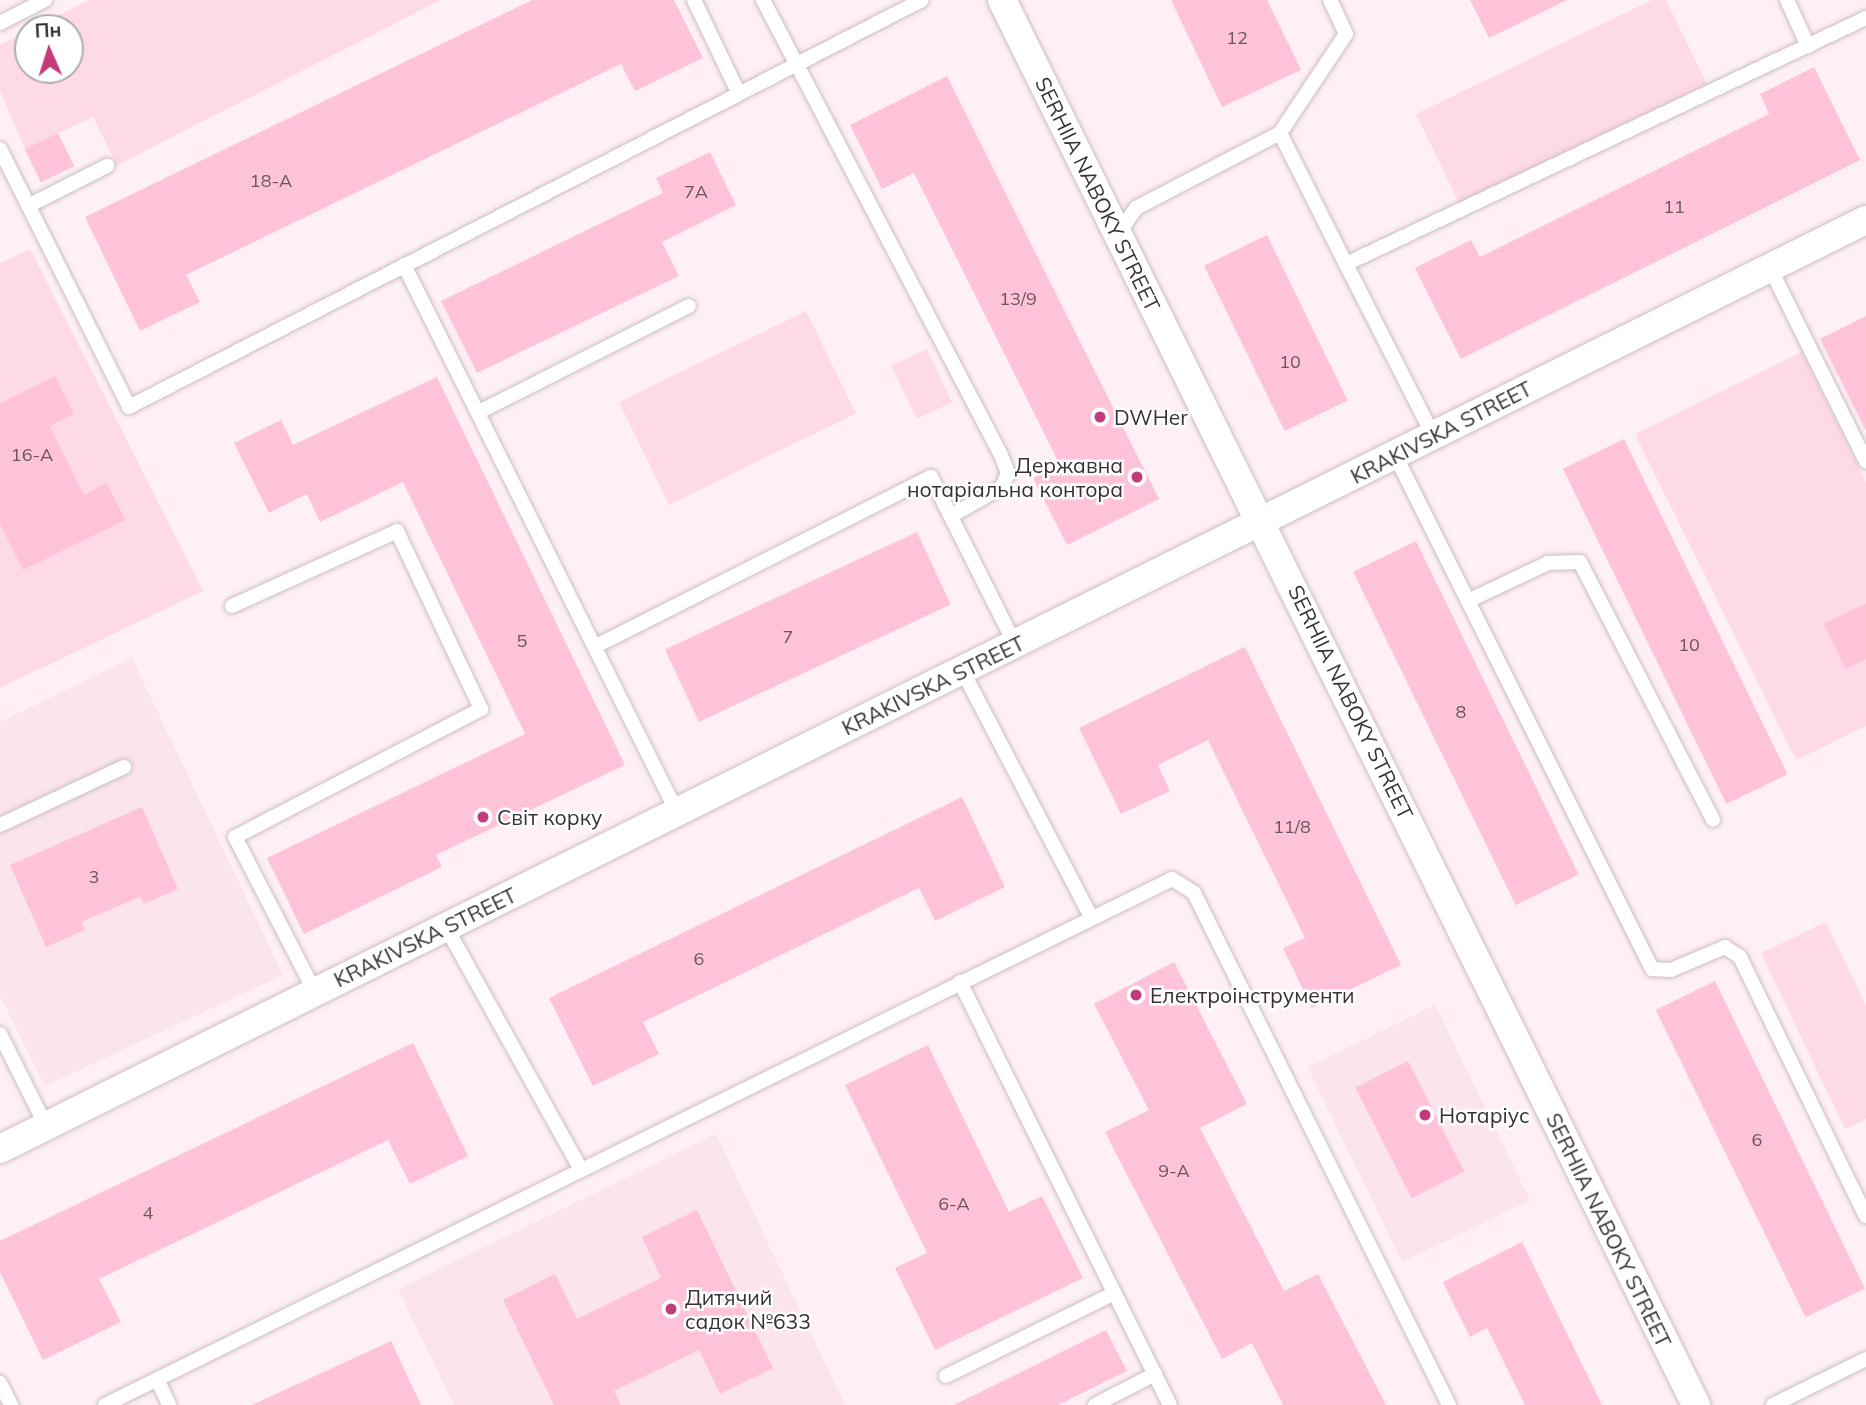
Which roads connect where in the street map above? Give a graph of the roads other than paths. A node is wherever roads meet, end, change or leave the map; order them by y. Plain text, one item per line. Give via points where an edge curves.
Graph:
1 (45, 0) edge
2 (694, 0) edge
3 (763, 0) edge
4 (922, 0) edge
5 (1002, 0) edge
6 (1330, 0) edge
7 (1787, 0) edge
8 (1866, 18) edge
9 (0, 23) edge
10 (1808, 46) junction
11 (795, 64) junction
12 (738, 92) junction
13 (1280, 133) junction
14 (0, 149) edge
15 (4, 166) edge
16 (107, 166) dead end
17 (28, 206) junction
18 (1866, 220) edge
19 (1118, 234) junction
20 (1346, 264) junction
21 (404, 265) junction
22 (1770, 268) junction
23 (689, 306) dead end
24 (479, 412) junction
25 (1433, 435) junction
26 (1395, 456) junction
27 (1866, 461) edge
28 (951, 516) junction
29 (1261, 522) junction
30 (1470, 600) junction
31 (232, 606) dead end
32 (1015, 644) junction
33 (598, 645) junction
34 (962, 670) junction
35 (124, 767) dead end
36 (677, 812) junction
37 (1713, 820) dead end
38 (0, 825) edge
39 (1091, 917) junction
40 (446, 927) junction
41 (960, 982) junction
42 (314, 992) junction
43 (0, 1034) edge
44 (46, 1126) junction
45 (0, 1149) edge
46 (581, 1170) junction
47 (1866, 1216) edge
48 (1115, 1293) junction
49 (1866, 1359) edge
50 (1155, 1374) junction
51 (946, 1376) dead end
52 (158, 1381) junction
53 (0, 1383) edge
54 (11, 1405) edge
55 (106, 1405) edge
56 (169, 1405) edge
57 (1094, 1405) edge
58 (1170, 1405) edge
59 (1449, 1405) edge
60 (1696, 1405) edge
61 (1773, 1405) edge

1 - 9 lane
2 - 12 lane
3 - 11 lane
4 - 11 lane
5 - 19 street, SERHIIA NABOKY STREET
6 - 13 lane via 1346,34
7 - 10 lane
8 - 10 lane
10 - 20 lane
11 - 12 lane
11 - 28 lane via 1007,473 993,495
12 - 21 lane
13 - 19 lane via 1136,208
13 - 20 lane
14 - 15 lane
15 - 17 lane
16 - 17 lane
17 - 21 lane via 129,407
18 - 22 street, KRAKIVSKA STREET
19 - 29 street, SERHIIA NABOKY STREET
20 - 25 lane
21 - 24 lane
22 - 25 street, KRAKIVSKA STREET
22 - 27 lane
23 - 24 lane
24 - 33 lane
25 - 26 street, KRAKIVSKA STREET
26 - 29 street, KRAKIVSKA STREET
26 - 30 lane
28 - 32 lane
28 - 33 lane via 931,477
29 - 32 street, KRAKIVSKA STREET
29 - 60 street, SERHIIA NABOKY STREET
30 - 37 lane via 1548,563 1580,562
30 - 47 lane via 1652,969 1671,970 1725,947 1740,957
31 - 42 lane via 397,531 481,709 235,837
32 - 34 street, KRAKIVSKA STREET
33 - 36 lane
34 - 36 street, KRAKIVSKA STREET
34 - 39 lane
35 - 38 lane
36 - 40 street, KRAKIVSKA STREET
39 - 41 lane
39 - 59 lane via 1172,879 1194,893
40 - 42 street, KRAKIVSKA STREET
40 - 46 lane
41 - 46 lane
41 - 48 lane
42 - 44 street, KRAKIVSKA STREET
43 - 44 lane
44 - 45 street, KRAKIVSKA STREET
46 - 52 lane
48 - 50 lane
48 - 51 lane
49 - 61 lane
50 - 57 lane
50 - 58 lane
52 - 55 lane
52 - 56 lane
53 - 54 lane

